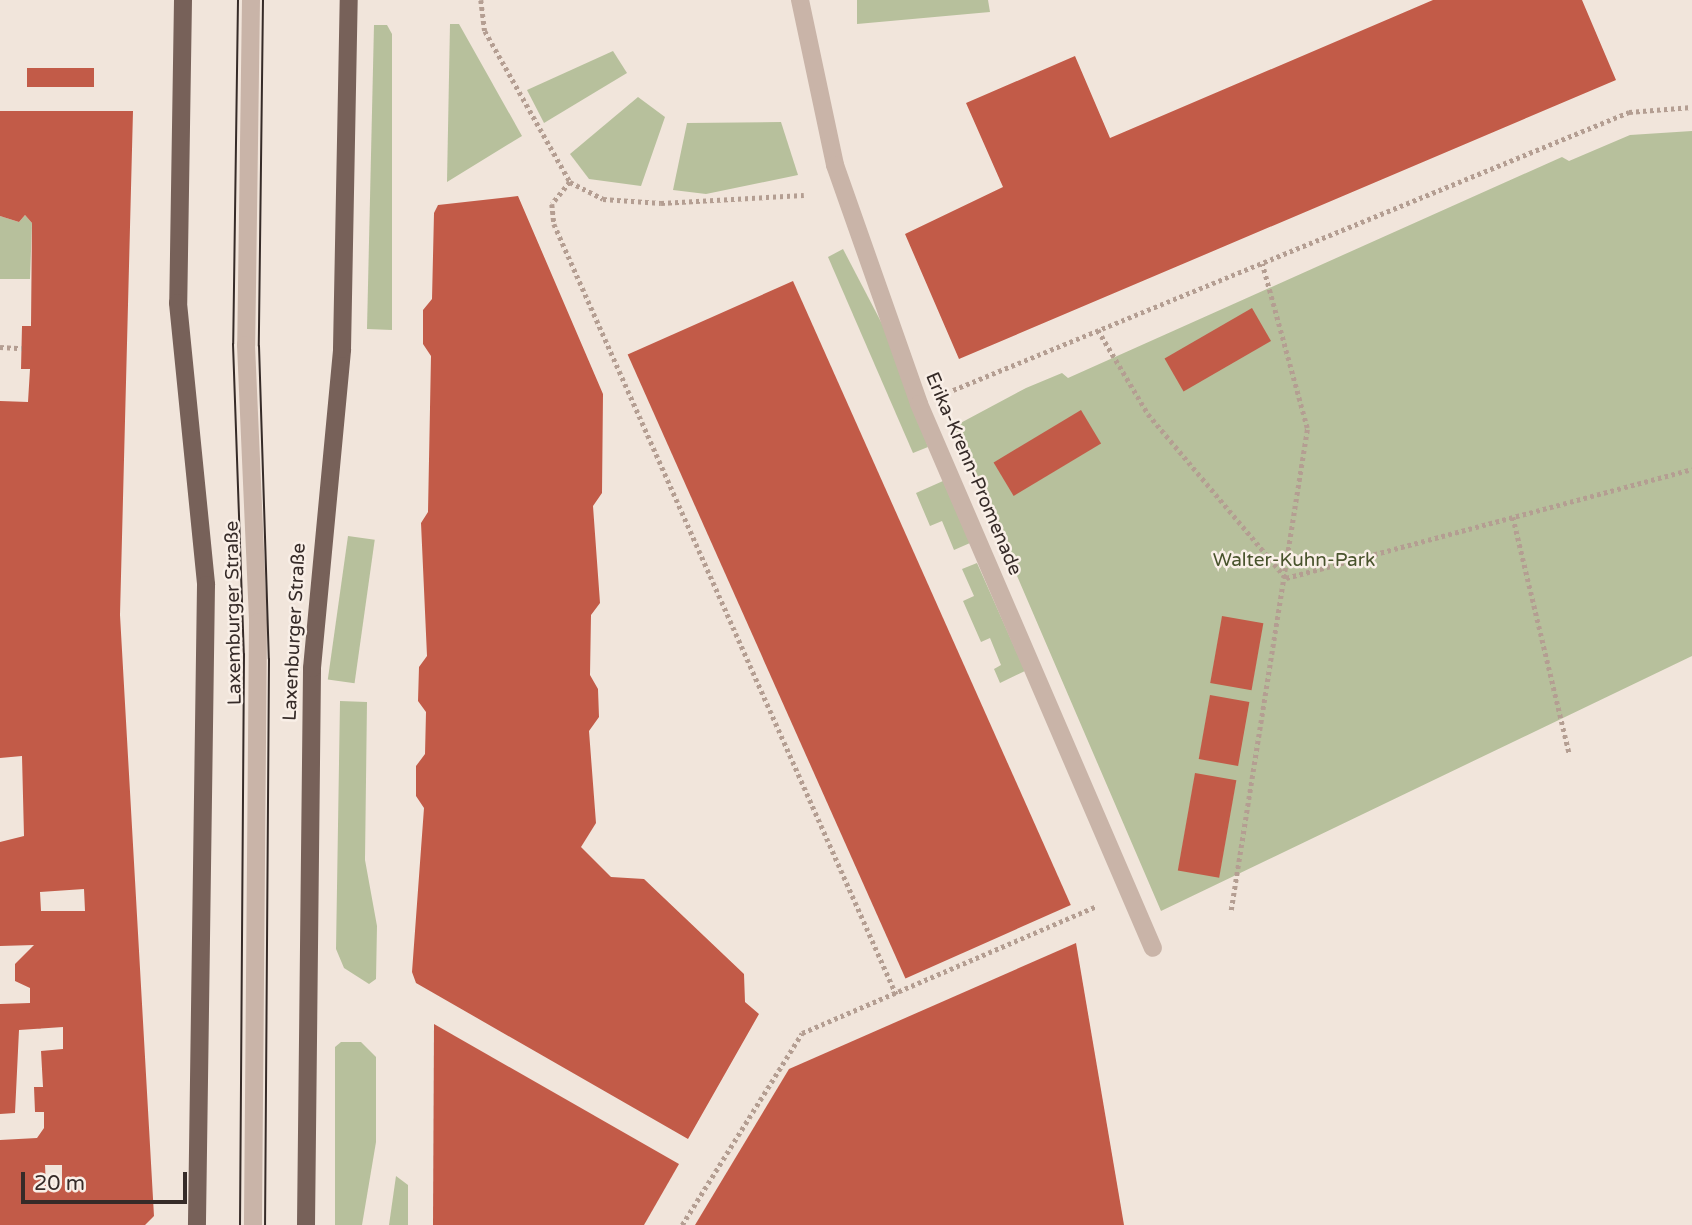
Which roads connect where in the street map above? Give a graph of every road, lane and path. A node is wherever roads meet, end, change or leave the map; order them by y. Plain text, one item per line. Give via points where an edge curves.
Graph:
1 (183, 0) edge
2 (251, 0) edge
3 (349, 0) edge
4 (481, 0) edge
5 (800, 0) edge
6 (1692, 107) edge
7 (570, 182) junction
8 (843, 189) junction
9 (1262, 264) junction
10 (1098, 330) junction
11 (0, 347) edge
12 (22, 348) dead end
13 (919, 404) junction
14 (1692, 469) edge
15 (1513, 517) junction
16 (1286, 578) junction
17 (1569, 752) dead end
18 (1129, 892) junction
19 (1231, 910) dead end
20 (1153, 948) dead end
21 (896, 994) junction
22 (197, 1225) edge
23 (253, 1225) edge
24 (306, 1225) edge
25 (682, 1225) edge

1 - 22 main road via 178,303 206,585
2 - 23 street, Laxemburger Straße via 246,385 258,622
3 - 24 main road, Laxenburger Straße via 342,349 312,668
4 - 7 path via 485,31
5 - 8 street, Erika-Krenn-Promenade
6 - 9 path via 1629,112
7 - 8 path via 603,199 661,203
7 - 21 path via 552,204 554,224
8 - 13 street, Erika-Krenn-Promenade
9 - 10 path
9 - 16 path via 1307,428
10 - 13 path
10 - 16 path via 1148,414
11 - 12 path
13 - 18 street, Erika-Krenn-Promenade
14 - 15 path
15 - 16 path
15 - 17 path
16 - 19 path
18 - 20 street, Erika-Krenn-Promenade
18 - 21 path
21 - 25 path via 802,1033

